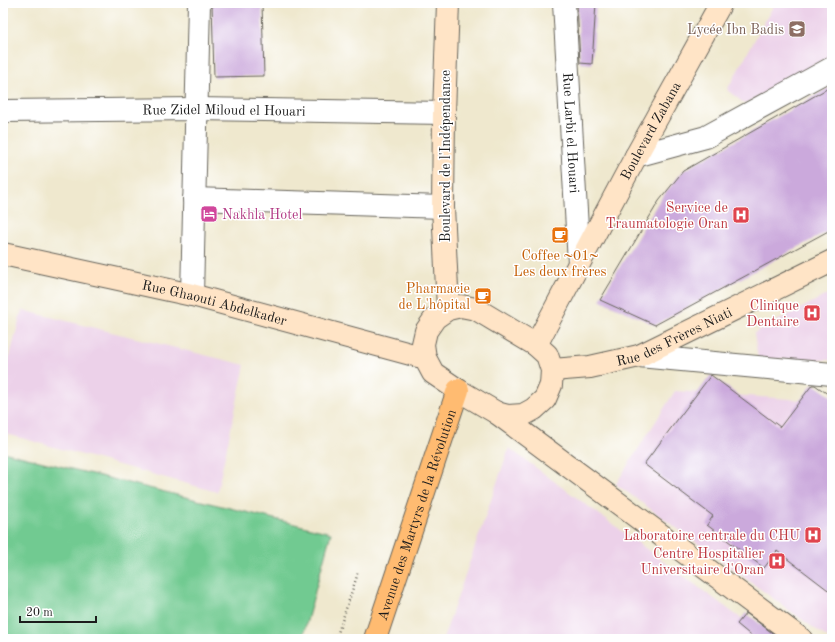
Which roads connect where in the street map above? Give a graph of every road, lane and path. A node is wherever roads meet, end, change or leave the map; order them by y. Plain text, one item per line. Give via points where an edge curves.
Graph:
1 (199, 3) edge
2 (448, 3) edge
3 (564, 3) edge
4 (721, 3) edge
5 (832, 68) edge
6 (196, 109) junction
7 (3, 111) edge
8 (444, 113) junction
9 (636, 156) junction
10 (194, 199) junction
11 (443, 207) junction
12 (3, 254) edge
13 (832, 261) edge
14 (579, 262) junction
15 (192, 295) junction
16 (448, 309) junction
17 (536, 345) junction
18 (640, 356) junction
19 (425, 358) junction
20 (552, 370) junction
21 (832, 374) edge
22 (458, 390) junction
23 (497, 413) junction
24 (358, 573) dead end
25 (336, 639) edge
26 (375, 639) edge
27 (801, 639) edge

1 - 6 street
2 - 8 main road, Boulevard de l'Indépendance
3 - 14 street, Rue Larbi el Houari
4 - 9 main road, Boulevard Zabana
5 - 9 street via 706,137
6 - 7 street, Rue Zidel Miloud el Houari
6 - 8 street, Rue Zidel Miloud el Houari
6 - 10 street
8 - 11 main road, Boulevard de l'Indépendance
9 - 14 main road, Boulevard Zabana
10 - 11 street
10 - 15 street
11 - 16 main road, Boulevard de l'Indépendance
12 - 15 main road, Rue Ghaouti Abdelkader
13 - 18 main road, Rue des Frères Niati
14 - 17 main road, Boulevard Zabana
15 - 19 main road, Rue Ghaouti Abdelkader
16 - 17 main road via 461,306 476,309
16 - 19 main road via 435,318 426,331 423,344
17 - 20 main road via 547,355
18 - 20 main road, Rue des Frères Niati via 590,367
18 - 21 street
19 - 22 main road via 433,373
20 - 23 main road via 551,384 545,398 534,409 516,416
22 - 23 main road
22 - 26 main road, Avenue des Martyrs de la Révolution
23 - 27 main road
24 - 25 path

